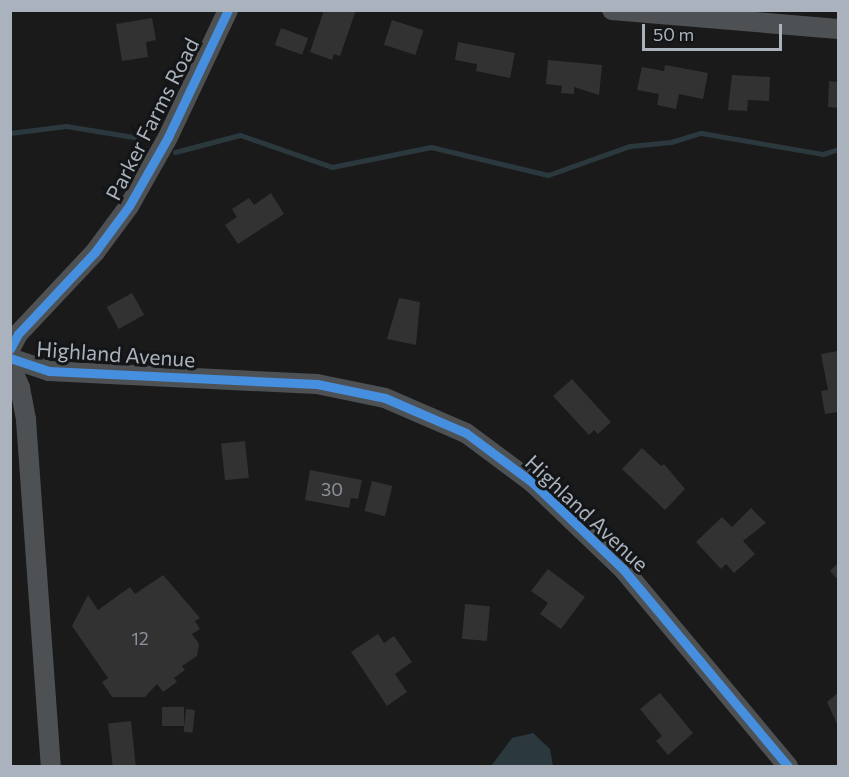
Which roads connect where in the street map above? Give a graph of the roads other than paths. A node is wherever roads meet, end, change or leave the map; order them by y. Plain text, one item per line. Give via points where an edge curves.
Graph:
1 (228, 10) edge
2 (612, 10) edge
3 (635, 12) edge
4 (838, 29) edge
5 (10, 349) edge
6 (10, 358) edge
7 (10, 364) edge
8 (51, 766) edge
9 (788, 766) edge

1 - 5 street, Parker Farms Road via 168,137 129,206 95,252 18,334
2 - 3 street
3 - 4 street
6 - 9 street, Highland Avenue via 49,371 317,384 385,398 466,433 533,483 622,569
7 - 8 street via 20,388 26,420

